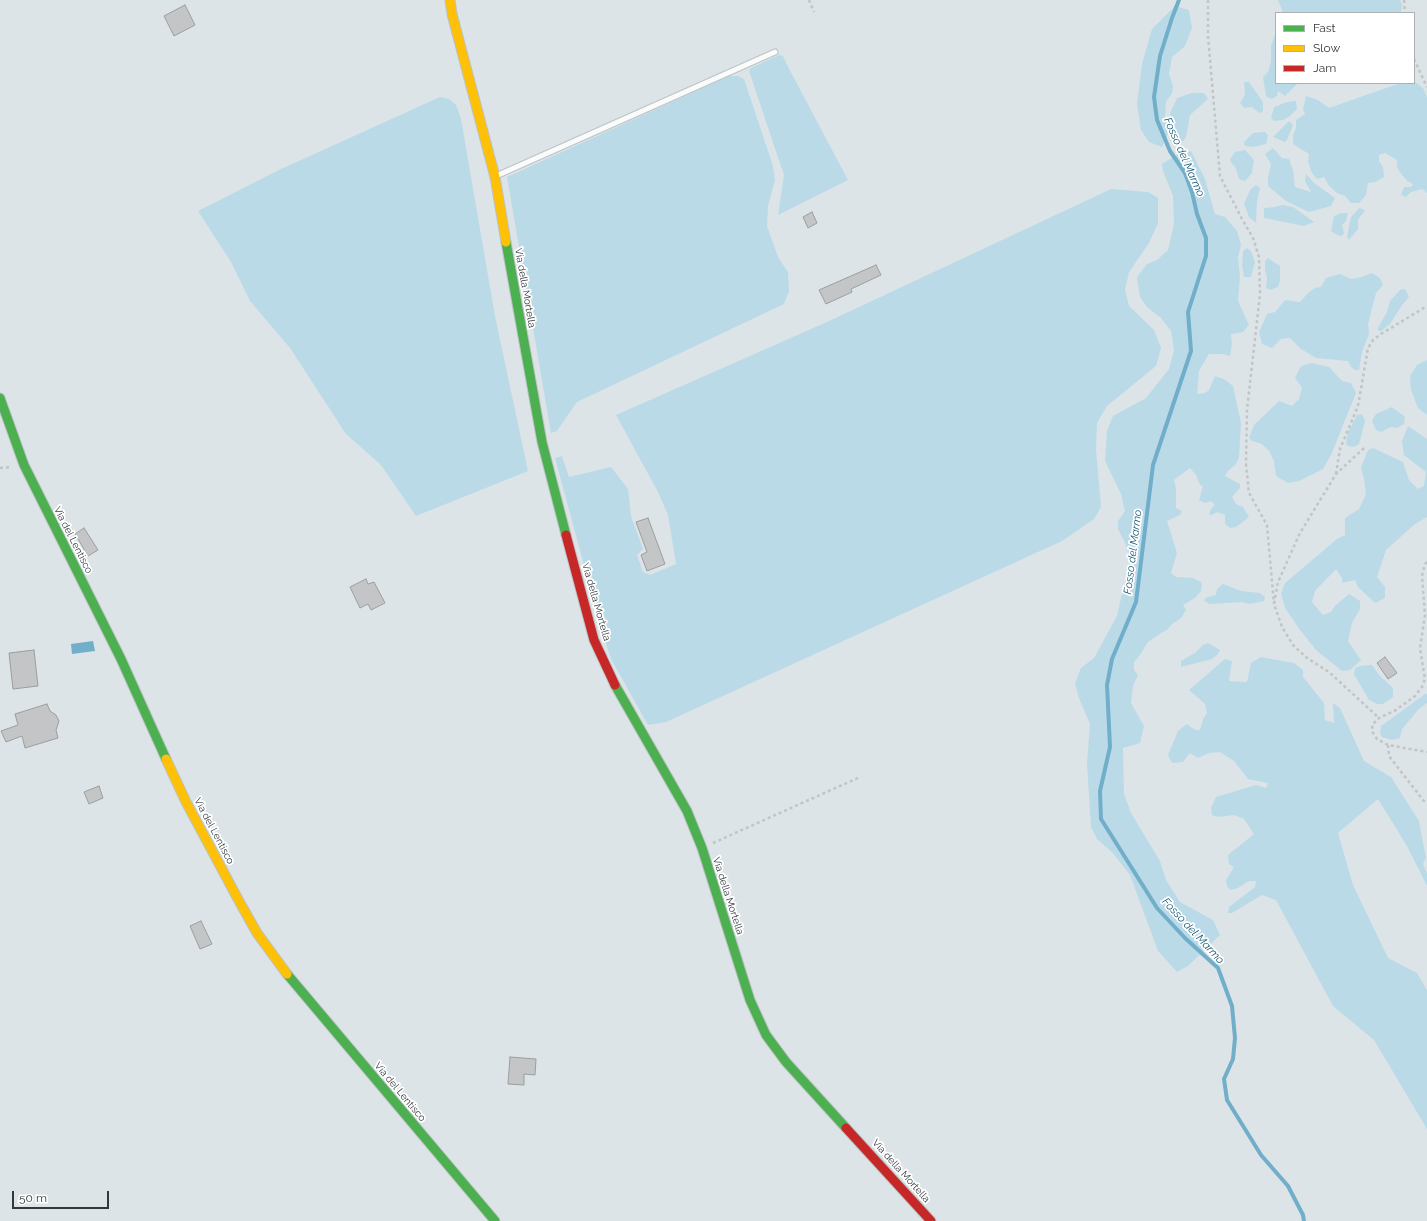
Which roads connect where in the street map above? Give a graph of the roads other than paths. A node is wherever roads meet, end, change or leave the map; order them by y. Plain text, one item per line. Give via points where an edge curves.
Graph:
1 (450, 0) edge
2 (775, 52) dead end
3 (495, 177) junction
4 (0, 398) edge
5 (495, 1221) edge
6 (931, 1221) edge

1 - 3 street, Via della Mortella
2 - 3 lane
3 - 6 street, Via della Mortella via 542,442 594,640 617,689 687,811 702,848 750,1000 766,1035 786,1062
4 - 5 street, Via del Lentisco via 34,488 121,659 181,790 254,928 283,969

